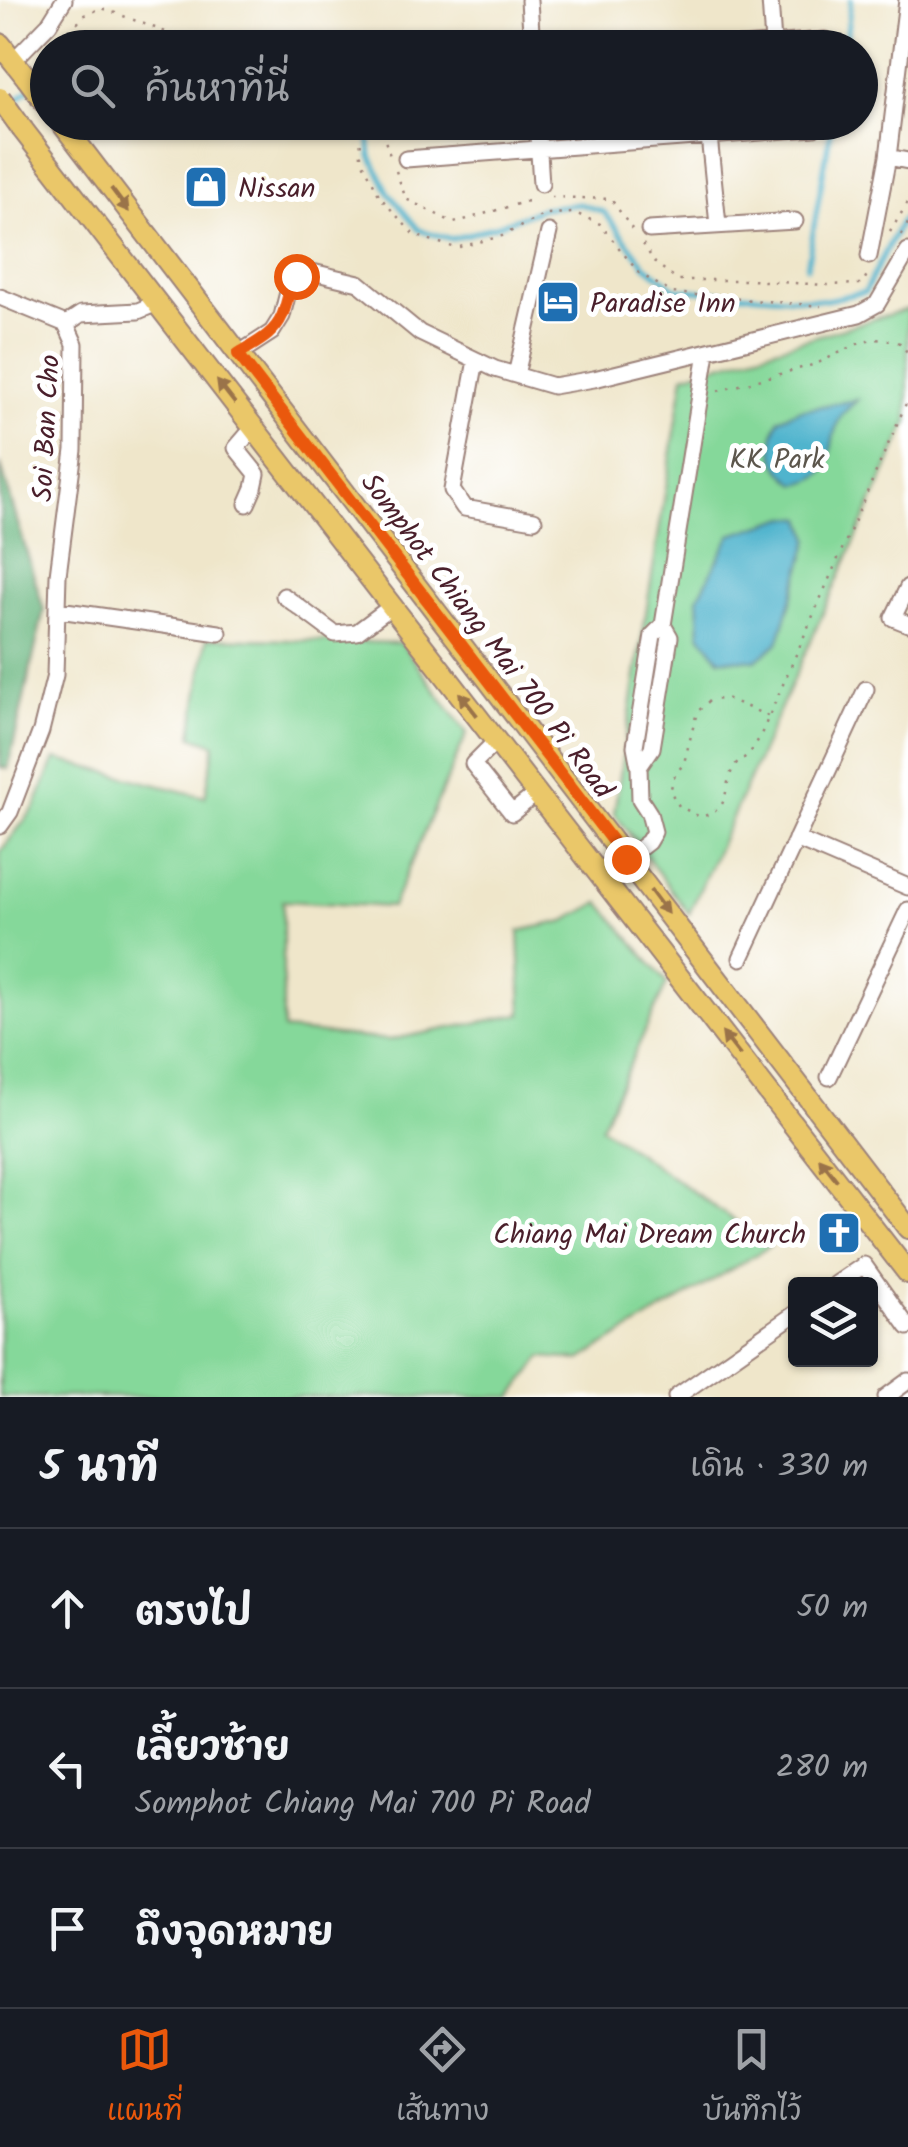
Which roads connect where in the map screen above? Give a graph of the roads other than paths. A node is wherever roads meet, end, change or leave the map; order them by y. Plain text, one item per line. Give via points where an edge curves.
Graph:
1 (64, 0) edge
2 (529, 0) edge
3 (770, 0) edge
4 (906, 0) edge
5 (43, 30) edge
6 (531, 30) edge
7 (772, 30) edge
8 (0, 44) edge
9 (30, 44) edge
10 (14, 61) junction
11 (30, 82) edge
12 (0, 98) edge
13 (30, 138) edge
14 (32, 140) edge
15 (74, 140) edge
16 (538, 140) edge
17 (657, 140) edge
18 (709, 140) edge
19 (539, 149) junction
20 (888, 157) junction
21 (406, 159) dead end
22 (908, 161) edge
23 (541, 184) dead end
24 (794, 222) dead end
25 (718, 225) junction
26 (649, 230) dead end
27 (549, 232) dead end
28 (905, 243) edge
29 (870, 256) dead end
30 (0, 297) edge
31 (157, 302) junction
32 (66, 324) junction
33 (707, 352) junction
34 (238, 354) junction
35 (476, 360) junction
36 (516, 375) junction
37 (254, 428) junction
38 (247, 504) dead end
39 (534, 520) dead end
40 (908, 587) edge
41 (284, 596) dead end
42 (392, 606) junction
43 (59, 610) junction
44 (908, 624) edge
45 (219, 633) dead end
46 (866, 689) dead end
47 (496, 741) junction
48 (536, 793) junction
49 (0, 826) edge
50 (796, 838) junction
51 (626, 859) junction
52 (908, 887) edge
53 (908, 910) edge
54 (741, 958) dead end
55 (829, 1076) dead end
56 (908, 1228) edge
57 (908, 1272) edge
58 (847, 1277) edge
59 (872, 1277) edge
60 (878, 1285) edge
61 (788, 1319) edge
62 (908, 1327) edge
63 (908, 1381) edge
64 (676, 1397) edge
65 (886, 1397) edge

1 - 5 street
2 - 6 street
3 - 7 street
4 - 20 street
8 - 10 main road
9 - 10 street
10 - 11 main road, bridge
12 - 13 main road, Somphot Chiang Mai 700 Pi Road, bridge
14 - 31 main road, Somphot Chiang Mai 700 Pi Road, bridge
15 -> 34 main road, Somphot Chiang Mai 700 Pi Road
16 - 19 street
17 - 19 street
18 - 25 street
19 - 21 street
19 - 23 street
20 - 22 street
20 - 29 street
24 - 25 street
25 - 26 street
27 - 36 street
28 - 33 street via 877,304 859,314
30 - 32 street
31 - 32 street via 81,314
37 -> 31 main road, Somphot Chiang Mai 700 Pi Road
32 - 43 street, Soi Ban Cho via 75,344 74,450
33 - 36 street via 554,386
33 - 51 street via 663,624 653,635 635,746 640,800 654,832
34 - 35 street via 272,332 288,288 308,272 359,284 420,334
34 - 51 main road, Somphot Chiang Mai 700 Pi Road
35 - 36 street
35 - 39 street via 452,490 464,508
37 - 38 street via 236,448 257,474
37 - 42 main road, Somphot Chiang Mai 700 Pi Road
40 - 44 street via 893,618
41 - 42 street via 335,634 357,632
47 -> 42 main road, Somphot Chiang Mai 700 Pi Road
43 - 45 street
43 - 49 street, Soi Ban Cho via 55,675 41,731
46 - 50 street
47 - 48 main road, Somphot Chiang Mai 700 Pi Road
47 - 48 street via 472,764 512,813
57 -> 48 main road, Somphot Chiang Mai 700 Pi Road
50 - 52 street
50 - 54 street
51 -> 56 main road, Somphot Chiang Mai 700 Pi Road
53 - 55 street
58 - 59 street via 864,1266
60 - 62 street
61 - 64 street
63 - 65 street

